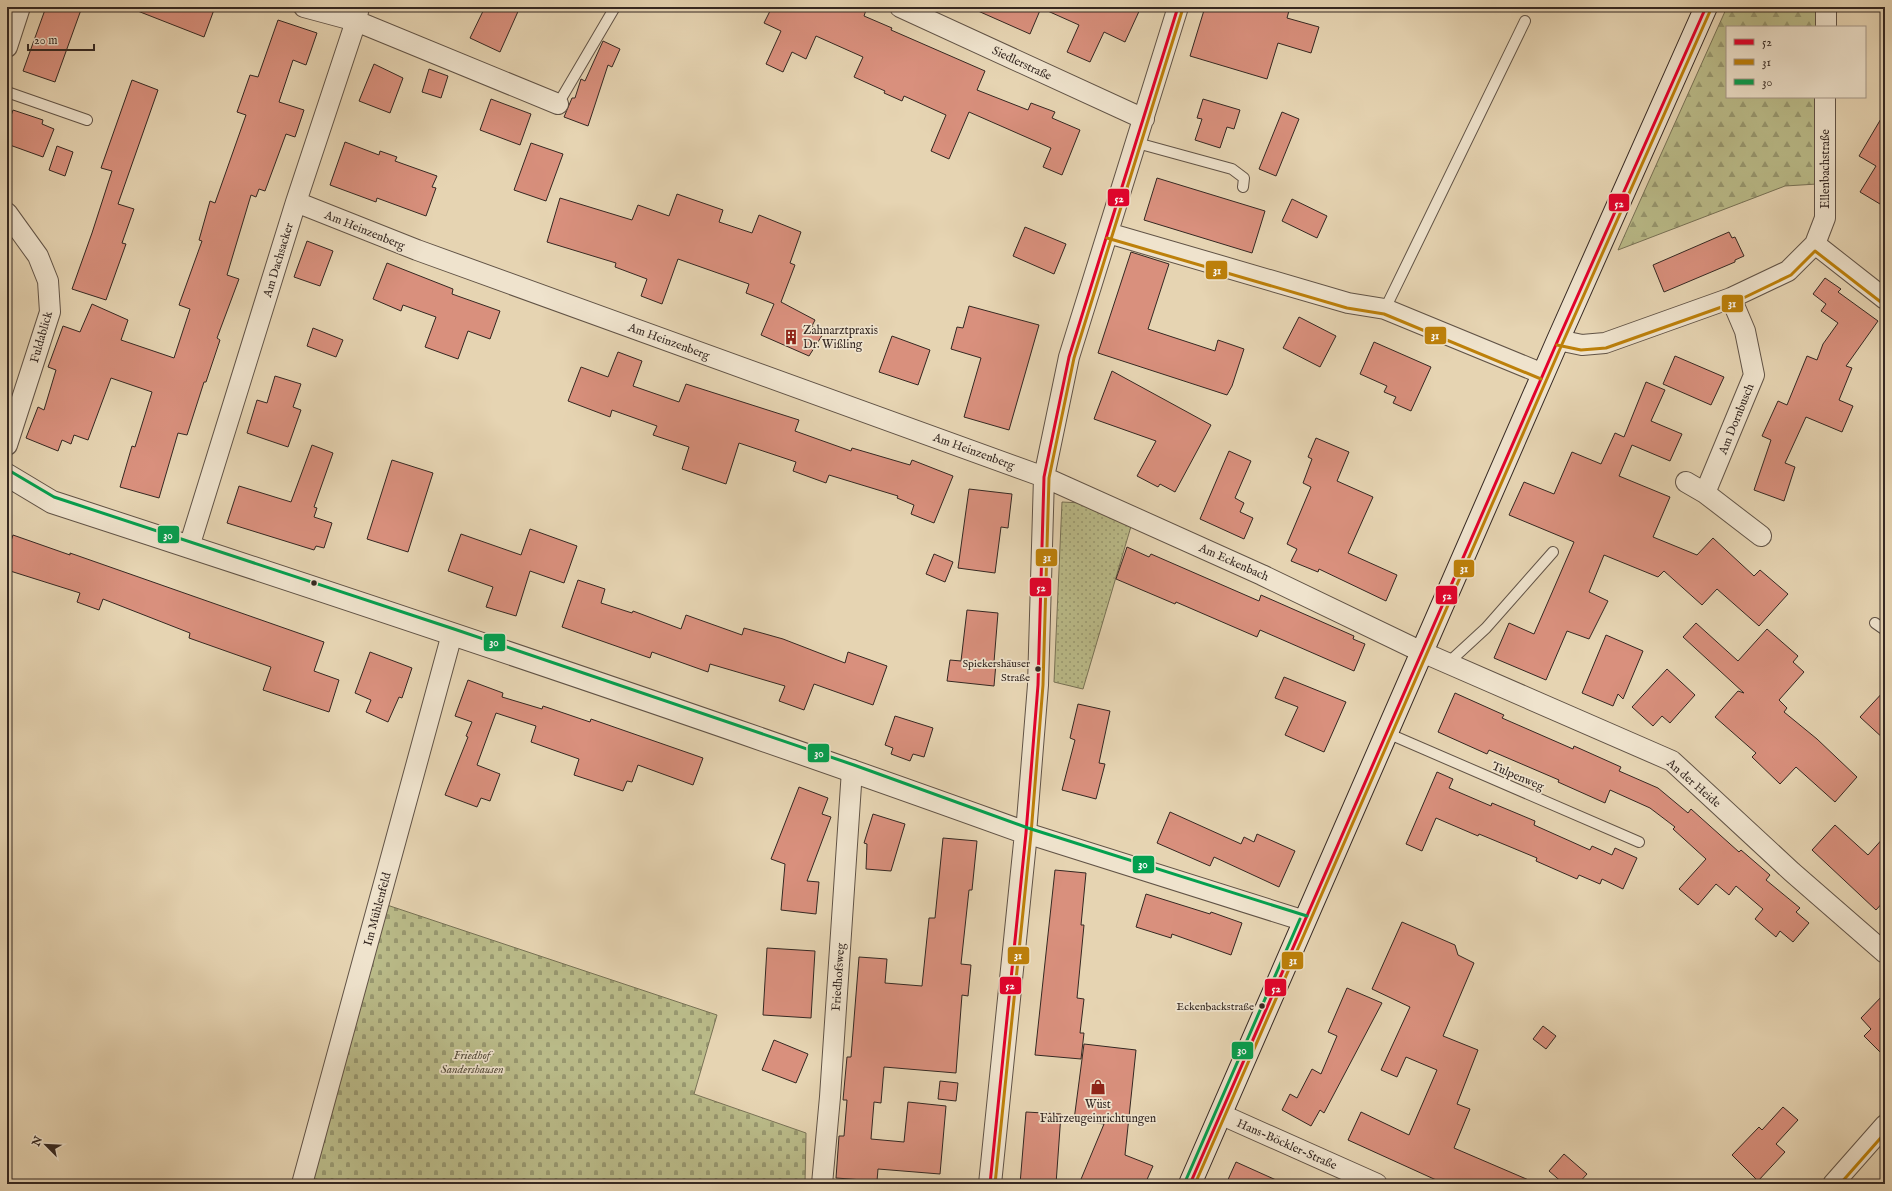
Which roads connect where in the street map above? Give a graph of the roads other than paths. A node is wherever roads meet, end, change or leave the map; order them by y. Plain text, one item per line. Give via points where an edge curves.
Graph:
1 (20, 7) edge
2 (304, 7) edge
3 (615, 7) edge
4 (900, 7) edge
5 (1178, 7) edge
6 (1706, 7) edge
7 (1826, 7) edge
8 (358, 14) edge
9 (1525, 21) dead end
10 (1826, 26) edge
11 (7, 47) edge
12 (7, 92) edge
13 (1825, 98) edge
14 (558, 104) joint
15 (1144, 119) junction
16 (87, 120) dead end
17 (1137, 143) junction
18 (1243, 187) dead end
19 (296, 202) junction
20 (7, 213) edge
21 (1108, 233) junction
22 (1815, 244) junction
23 (1731, 298) junction
24 (1885, 299) edge
25 (1385, 309) junction
26 (1558, 340) junction
27 (1543, 374) junction
28 (7, 445) edge
29 (7, 475) edge
30 (1044, 477) junction
31 (1686, 482) dead end
32 (1705, 493) junction
33 (1761, 536) dead end
34 (189, 546) junction
35 (1553, 552) dead end
36 (1875, 623) dead end
37 (1885, 630) edge
38 (452, 634) junction
39 (1422, 652) junction
40 (1448, 663) junction
41 (1387, 733) junction
42 (852, 770) junction
43 (1026, 833) junction
44 (1639, 842) dead end
45 (1305, 921) junction
46 (1885, 953) edge
47 (1220, 1114) junction
48 (1885, 1125) edge
49 (302, 1184) edge
50 (822, 1184) edge
51 (990, 1184) edge
52 (1190, 1184) edge
53 (1377, 1184) edge
54 (1833, 1184) edge

1 - 11 street
2 - 8 street
3 - 14 lane
4 - 15 street, Siedlerstraße
5 - 15 street
6 - 26 street
7 - 10 street
8 - 14 street
8 - 19 street, Am Dachsacker
9 - 25 lane
12 - 16 lane
13 - 22 street, Ellenbachstraße via 1825,218
15 - 17 street
17 - 18 lane via 1232,169 1244,178
17 - 21 street
19 - 30 street, Am Heinzenberg via 424,253
19 - 34 street, Am Dachsacker
20 - 28 street, Fuldablick via 38,256 48,281 50,312
21 - 25 street via 1348,303
21 - 30 street via 1069,357
22 - 23 street, Ellenbachstraße via 1788,271
22 - 24 street
23 - 26 street, Ellenbachstraße via 1605,343 1582,345
23 - 32 street, Am Dornbusch via 1745,331 1754,375
25 - 27 street
26 - 27 street
27 - 39 street
29 - 34 street via 52,502
30 - 39 street, Am Eckenbach via 1262,575
30 - 43 street via 1038,685
31 - 32 street
32 - 33 street
34 - 38 street
35 - 40 lane via 1486,628
36 - 37 lane
38 - 42 street
38 - 49 street, Im Mühlenfeld
39 - 40 street, An der Heide
39 - 41 street
40 - 46 street, An der Heide via 1672,761 1792,872
41 - 44 lane, Tulpenweg
41 - 45 street
42 - 43 street
42 - 50 street, Friedhofsweg via 831,1089
43 - 45 street
43 - 51 street
45 - 47 street
47 - 52 street
47 - 53 street, Hans-Böckler-Straße
48 - 54 street

